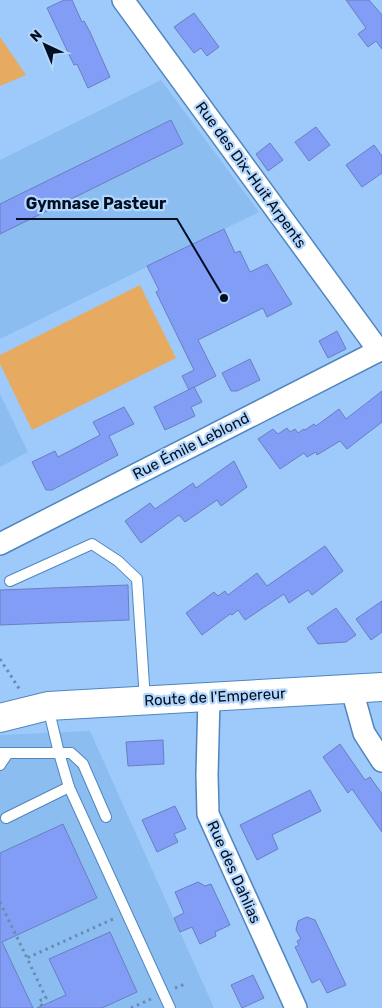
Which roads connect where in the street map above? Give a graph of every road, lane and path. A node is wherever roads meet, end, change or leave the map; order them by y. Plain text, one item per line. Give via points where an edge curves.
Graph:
1 (123, 0) edge
2 (380, 350) edge
3 (0, 544) edge
4 (10, 581) dead end
5 (0, 659) edge
6 (382, 687) edge
7 (352, 690) junction
8 (209, 698) junction
9 (145, 701) junction
10 (0, 704) edge
11 (39, 705) junction
12 (0, 718) edge
13 (59, 752) junction
14 (4, 753) edge
15 (382, 761) edge
16 (0, 765) edge
17 (69, 787) junction
18 (106, 817) dead end
19 (6, 818) dead end
20 (0, 902) edge
21 (126, 912) junction
22 (27, 958) junction
23 (42, 1006) dead end
24 (170, 1008) edge
25 (296, 1008) edge

1 - 2 street, Rue des Dix-Huit Arpents
2 - 3 street, Rue Émile Leblond
4 - 9 lane via 92,544 118,561 137,579
5 - 11 path
6 - 7 main road, Route de l'Empereur
7 - 8 main road, Route de l'Empereur
7 - 15 street via 364,733
8 - 9 main road, Route de l'Empereur
8 - 25 street, Rue des Dahlias via 208,814
9 - 11 main road, Route de l'Empereur
10 - 11 main road, Route de l'Empereur
11 - 12 main road, Route de l'Empereur
11 - 13 lane
13 - 14 lane
13 - 17 lane
13 - 18 lane via 70,753 83,764
14 - 16 lane
17 - 19 lane
17 - 21 lane
20 - 22 path
21 - 22 path
21 - 24 lane
22 - 23 path via 46,998 39,1001

